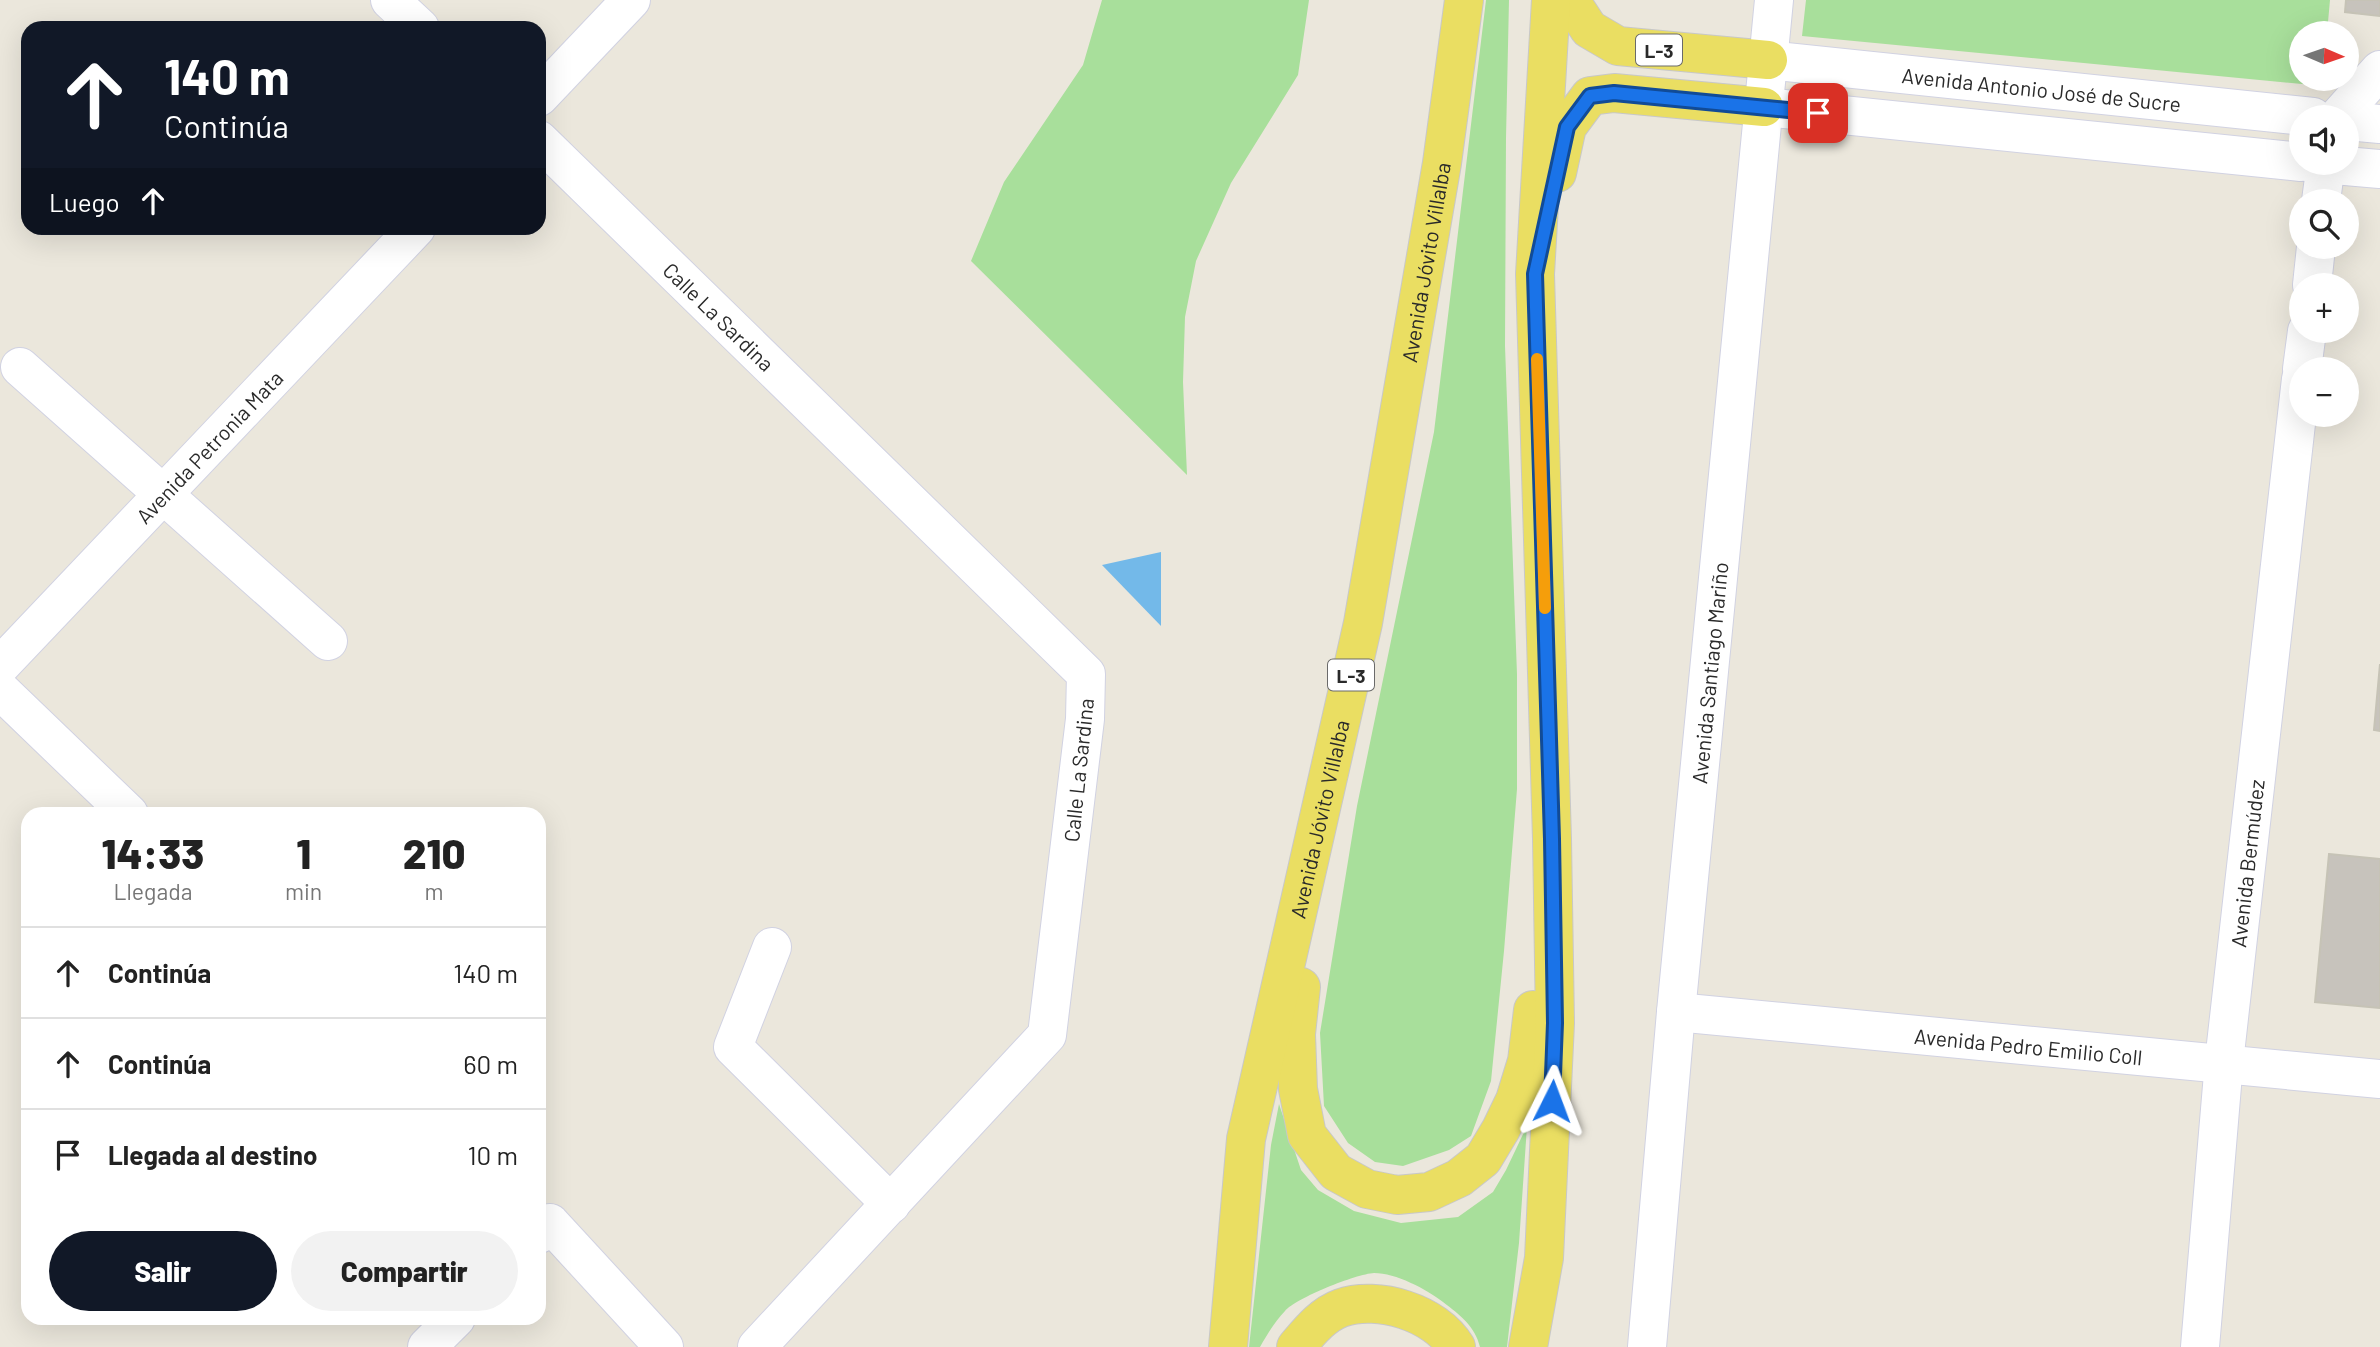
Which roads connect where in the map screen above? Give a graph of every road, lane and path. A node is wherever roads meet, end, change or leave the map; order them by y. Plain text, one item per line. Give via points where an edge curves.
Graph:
1 (390, 0) edge
2 (631, 0) edge
3 (1464, 0) edge
4 (1551, 0) edge
5 (1570, 0) edge
6 (1774, 0) edge
7 (412, 21) edge
8 (1768, 60) junction
9 (2380, 69) edge
10 (546, 90) edge
11 (2348, 105) edge
12 (1764, 107) junction
13 (2289, 114) edge
14 (2359, 122) edge
15 (2380, 124) edge
16 (546, 148) edge
17 (2289, 160) edge
18 (2359, 167) edge
19 (2380, 169) edge
20 (409, 235) edge
21 (1535, 274) junction
22 (20, 367) dead end
23 (2296, 427) edge
24 (163, 494) junction
25 (328, 641) dead end
26 (0, 666) edge
27 (0, 690) edge
28 (123, 807) edge
29 (1322, 808) junction
30 (1552, 839) junction
31 (772, 947) dead end
32 (1675, 1012) junction
33 (2224, 1062) junction
34 (2380, 1079) edge
35 (891, 1204) junction
36 (546, 1227) edge
37 (449, 1325) edge
38 (427, 1347) edge
39 (664, 1347) edge
40 (757, 1347) edge
41 (1228, 1347) edge
42 (1296, 1347) edge
43 (1456, 1347) edge
44 (1528, 1347) edge
45 (1647, 1347) edge
46 (2200, 1347) edge

1 - 7 street
2 - 10 street
3 - 29 main road, Avenida Jóvito Villalba / L-3 via 1442,163 1365,610
4 - 21 main road
5 - 8 main road, L-3 via 1589,29 1618,46
6 - 8 street, Avenida Santiago Mariño
8 - 12 street, Avenida Santiago Mariño
8 - 13 street, Avenida Antonio José de Sucre
9 - 11 street
12 - 17 street
12 - 21 main road via 1614,93 1590,96 1567,127
12 - 32 street, Avenida Santiago Mariño
14 - 15 street
16 - 35 street, Calle La Sardina via 1086,674 1085,719 1047,1035
18 - 19 street
20 - 24 street, Avenida Petronia Mata
21 - 30 main road
22 - 24 street
23 - 33 street, Avenida Bermúdez
24 - 25 street
24 - 26 street, Avenida Petronia Mata
27 - 28 street
29 - 30 main road via 1296,1034 1298,1089 1307,1135 1336,1172 1367,1189 1397,1195 1429,1192 1483,1160 1515,1100 1527,1061
29 - 41 main road, Avenida Jóvito Villalba / L-3 via 1246,1139
30 - 44 main road via 1555,1023 1544,1258
31 - 35 street via 733,1047
32 - 33 street, Avenida Pedro Emilio Coll
32 - 45 street, Avenida Santiago Mariño
33 - 34 street, Avenida Pedro Emilio Coll
33 - 46 street, Avenida Bermúdez
35 - 40 street, Calle La Sardina
36 - 39 street via 550,1223
37 - 38 street
42 - 43 main road via 1315,1324 1341,1308 1373,1304 1402,1307 1451,1338

